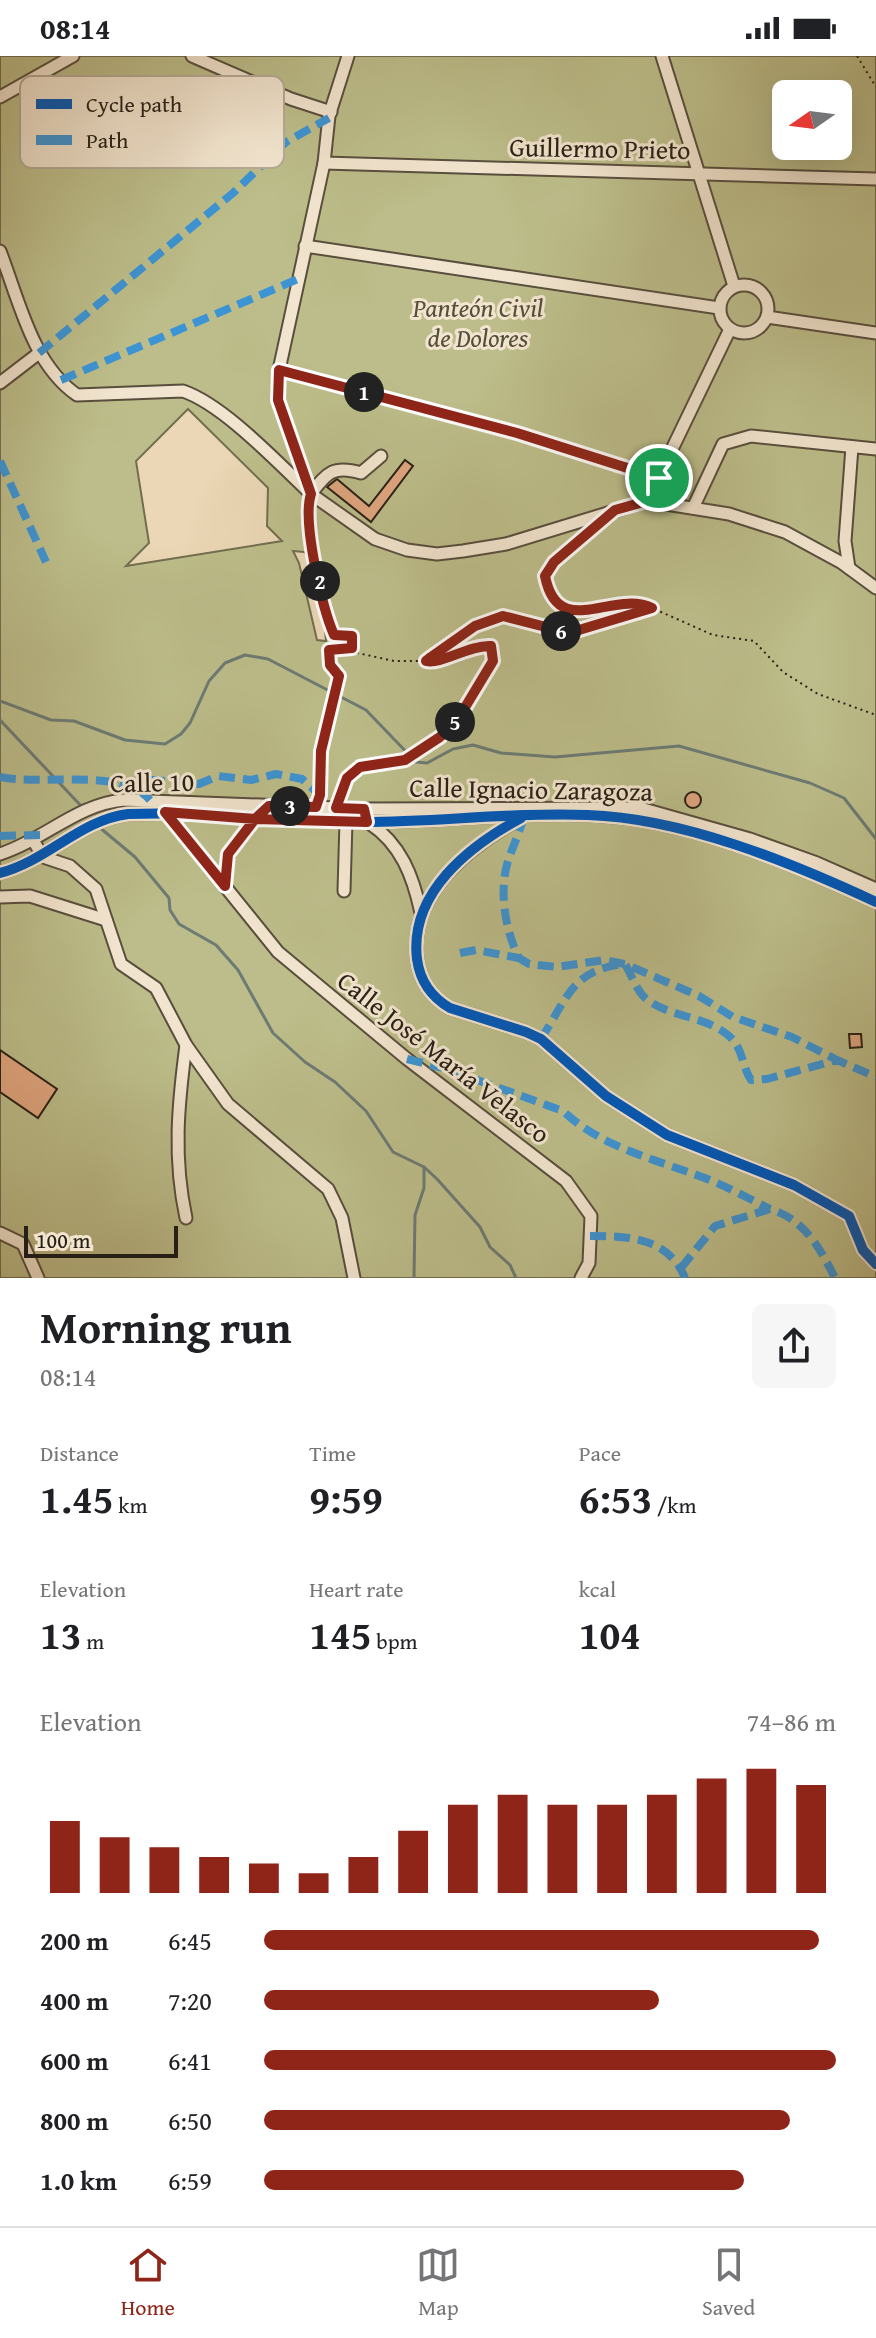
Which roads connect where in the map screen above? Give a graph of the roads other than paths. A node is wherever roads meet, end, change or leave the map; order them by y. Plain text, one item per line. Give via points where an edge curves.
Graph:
1 (73, 56) edge
2 (192, 56) edge
3 (348, 56) edge
4 (662, 56) edge
5 (37, 76) edge
6 (235, 76) edge
7 (20, 86) edge
8 (284, 95) edge
9 (0, 97) edge
10 (331, 112) junction
11 (324, 163) junction
12 (699, 173) junction
13 (876, 179) edge
14 (305, 246) junction
15 (0, 251) edge
16 (734, 286) junction
17 (719, 308) junction
18 (767, 317) junction
19 (730, 329) junction
20 (876, 333) edge
21 (39, 353) junction
22 (279, 370) junction
23 (0, 383) edge
24 (852, 447) junction
25 (876, 449) edge
26 (381, 456) dead end
27 (659, 478) junction
28 (311, 494) junction
29 (647, 501) junction
30 (693, 508) junction
31 (849, 568) junction
32 (876, 588) edge
33 (156, 800) junction
34 (269, 806) junction
35 (364, 809) junction
36 (165, 812) junction
37 (524, 816) junction
38 (255, 819) junction
39 (346, 821) junction
40 (367, 822) junction
41 (33, 840) junction
42 (0, 854) edge
43 (43, 857) junction
44 (0, 873) edge
45 (225, 886) junction
46 (876, 889) edge
47 (344, 891) dead end
48 (0, 897) edge
49 (876, 902) edge
50 (421, 913) junction
51 (106, 920) junction
52 (186, 1045) junction
53 (186, 1218) dead end
54 (0, 1233) edge
55 (876, 1264) edge
56 (38, 1278) edge
57 (354, 1278) edge
58 (581, 1278) edge

1 - 5 street
2 - 6 street
3 - 10 street
4 - 12 street
7 - 9 street
8 - 10 street
10 - 11 street
11 - 12 street, Guillermo Prieto
11 - 14 street
12 - 13 street, Guillermo Prieto
12 - 16 street
14 - 17 street
14 - 22 street
15 - 21 street
16 - 17 street via 723,295
16 - 18 street via 760,291 768,303
17 - 19 street
18 - 19 street via 751,332
18 - 20 street
19 - 27 street
21 - 23 street
21 - 28 street via 77,395 194,395
22 - 27 street via 517,433
22 - 28 street via 278,400
24 - 25 street
24 - 30 street via 751,436 723,444
24 - 31 street via 845,541
26 - 28 street via 361,473 342,467 327,472
27 - 29 street
28 - 29 street via 375,539 437,554 506,544
29 - 30 street
30 - 31 street via 785,532
31 - 32 street
33 - 34 street, Calle 10
33 - 36 street, Calle José María Velasco
33 - 41 street, Calle 10 via 113,801
34 - 35 street, Calle Ignacio Zaragoza
34 - 38 street
35 - 40 street
35 - 46 street, Calle Ignacio Zaragoza via 640,808 763,844
36 - 38 street, Calle 10
36 - 43 street, Calle 10 via 98,821
36 - 45 street, Calle José María Velasco
37 - 40 street, Calle Ignacio Zaragoza
37 - 49 street, Calle Ignacio Zaragoza via 638,820 739,848
37 - 50 street, Calle Ignacio Zaragoza via 474,847 439,884
38 - 39 street, Calle Ignacio Zaragoza
38 - 45 street via 228,854
39 - 40 street, Calle Ignacio Zaragoza
39 - 47 street
40 - 50 street, Calle Ignacio Zaragoza via 398,851
41 - 42 street, Calle 10
41 - 43 street
43 - 44 street, Calle 10
43 - 51 street via 70,866 96,889
45 - 58 street, Calle José María Velasco via 289,961 566,1181 591,1216 589,1263
48 - 51 street via 30,896
50 - 55 street, Calle Ignacio Zaragoza via 415,940 418,969 438,1001 534,1035 606,1096 667,1135 794,1185 849,1216 863,1250
51 - 52 street via 121,964 156,988
52 - 53 street via 176,1133 176,1173
52 - 57 street via 228,1104 328,1189 342,1218
54 - 56 street via 23,1244

